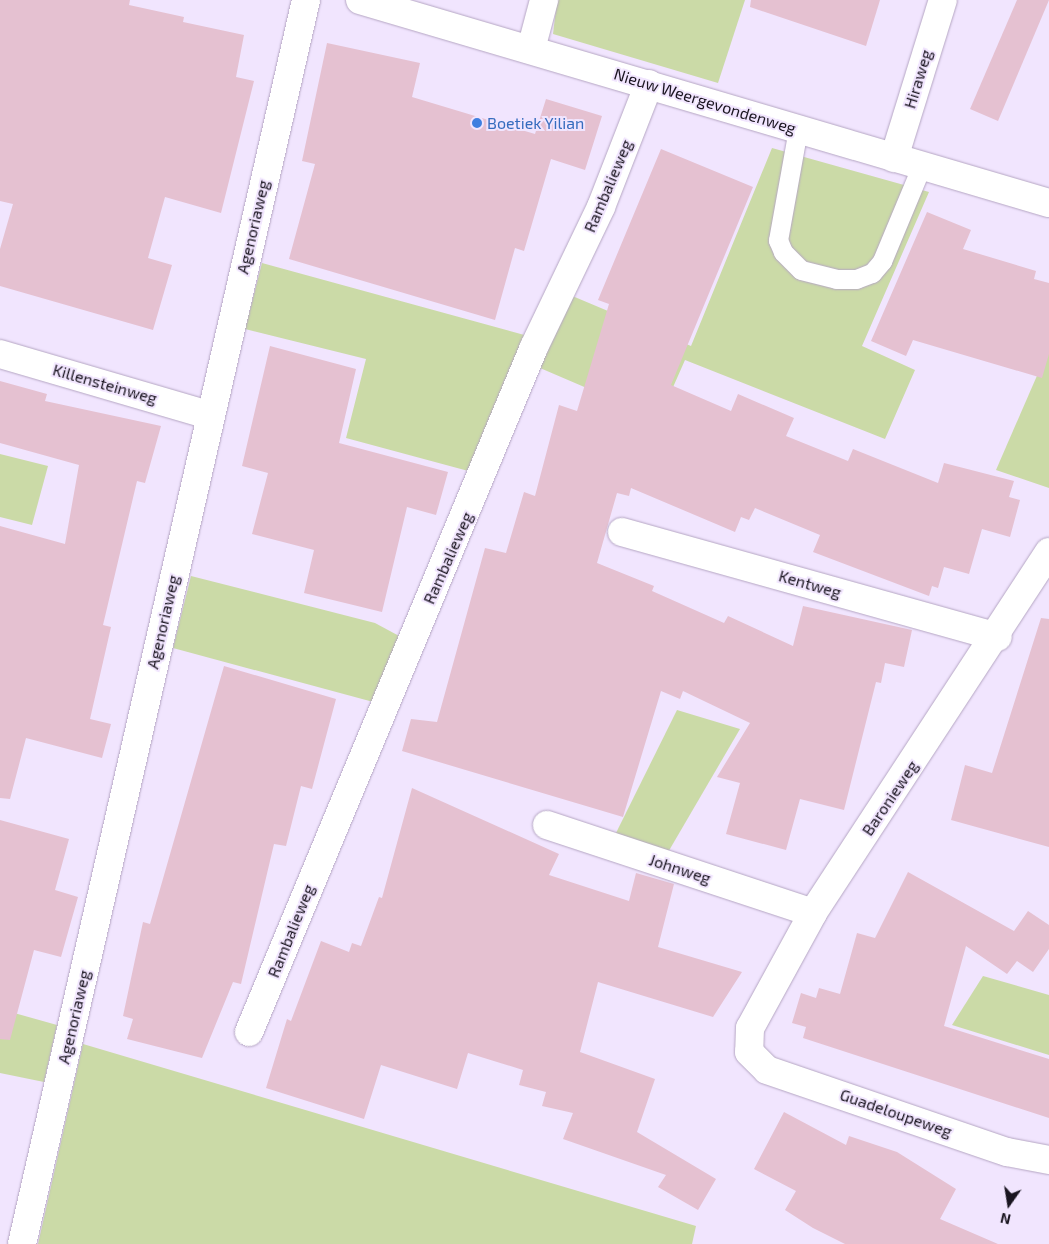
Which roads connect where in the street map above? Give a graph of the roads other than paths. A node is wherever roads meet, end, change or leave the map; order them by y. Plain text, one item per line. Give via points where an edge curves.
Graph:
1 (306, 0) edge
2 (360, 0) edge
3 (544, 0) edge
4 (943, 0) edge
5 (531, 49) junction
6 (649, 84) junction
7 (798, 129) junction
8 (894, 158) junction
9 (922, 165) junction
10 (1049, 203) edge
11 (0, 354) edge
12 (210, 415) junction
13 (622, 532) dead end
14 (1049, 552) edge
15 (998, 637) junction
16 (547, 825) dead end
17 (813, 913) junction
18 (249, 1032) dead end
19 (749, 1052) joint
20 (1049, 1160) edge
21 (22, 1244) edge

1 - 12 street, Agenoriaweg
2 - 5 street, Nieuw Weergevondenweg
3 - 5 street
4 - 8 street, Hiraweg
5 - 6 street, Nieuw Weergevondenweg
6 - 7 street, Nieuw Weergevondenweg
6 - 18 street, Rambalieweg via 601,206 534,347
7 - 8 street, Nieuw Weergevondenweg
7 - 9 lane via 778,240 783,252 801,270 836,279 856,280 872,273 882,261
8 - 9 street, Nieuw Weergevondenweg
9 - 10 street, Nieuw Weergevondenweg
11 - 12 street, Killensteinweg
12 - 21 street, Agenoriaweg
13 - 15 street, Kentweg
14 - 15 street, Baronieweg
15 - 17 street, Baronieweg
16 - 17 street, Johnweg
17 - 19 street, Baronieweg via 750,1028
19 - 20 street, Guadeloupeweg via 767,1070 1007,1152

